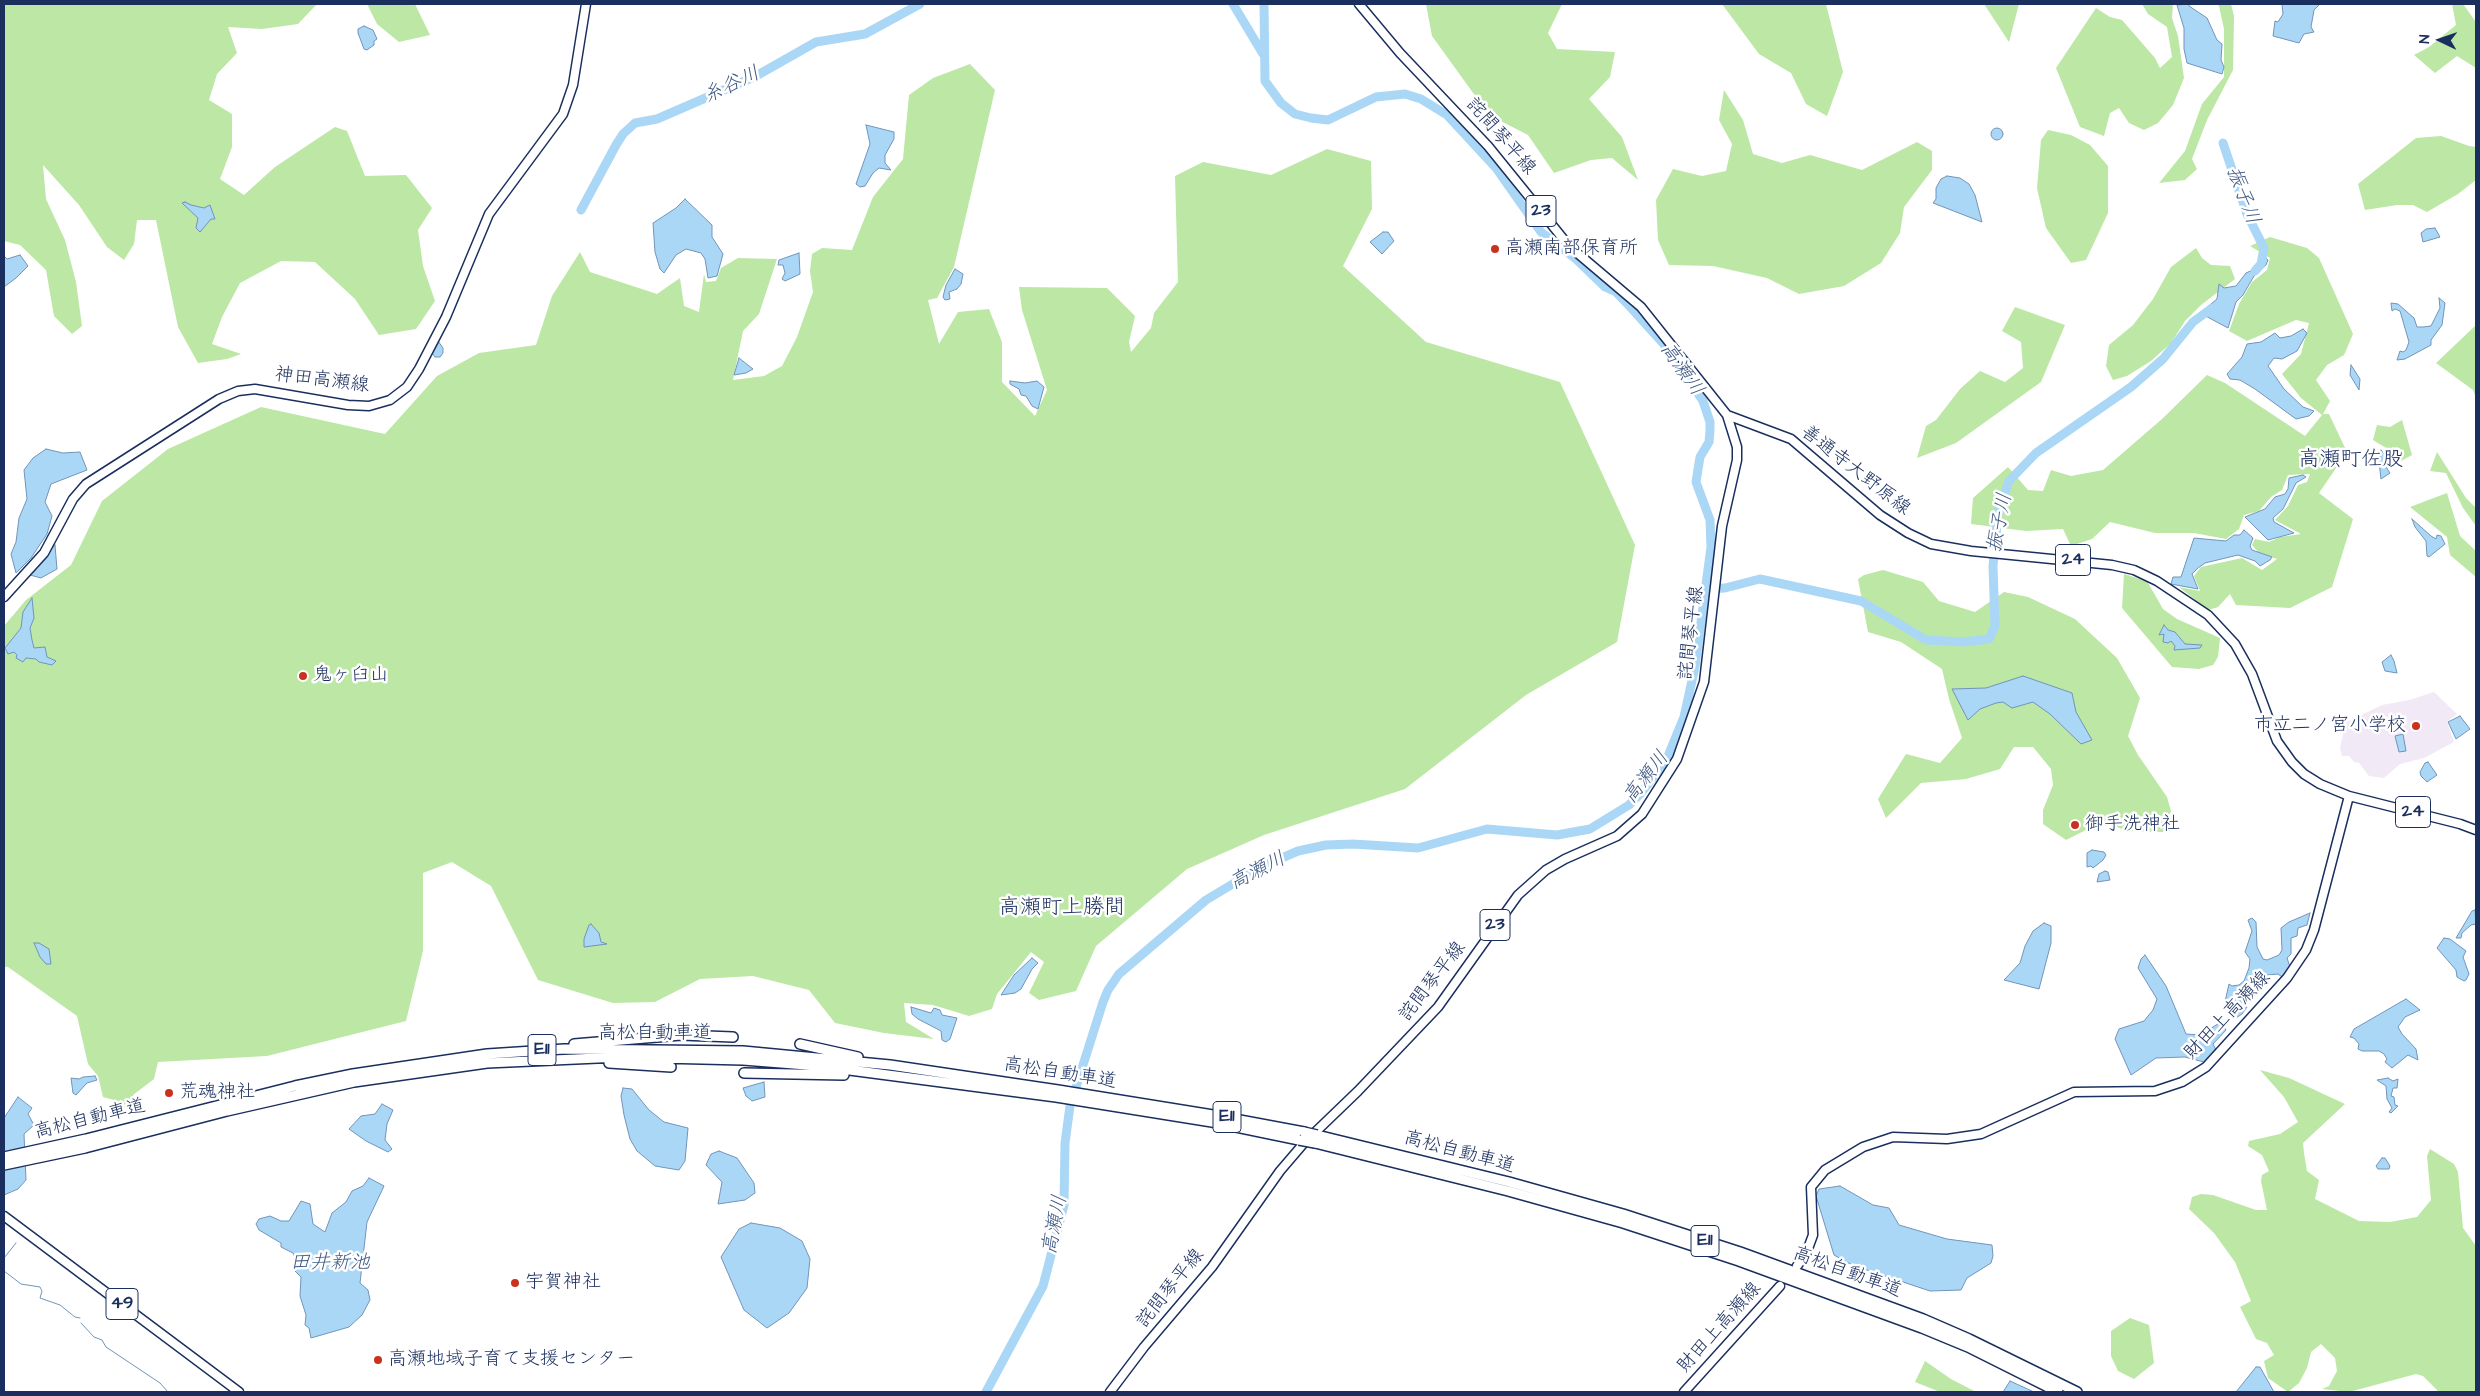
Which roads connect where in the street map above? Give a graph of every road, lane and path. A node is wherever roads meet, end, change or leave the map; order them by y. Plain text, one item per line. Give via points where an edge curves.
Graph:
1 (586, 4) edge
2 (1359, 4) edge
3 (1727, 415) junction
4 (4, 597) edge
5 (2349, 796) junction
6 (2476, 830) edge
7 (733, 1037) dead end
8 (800, 1044) dead end
9 (487, 1054) junction
10 (568, 1061) junction
11 (890, 1065) junction
12 (671, 1067) dead end
13 (744, 1072) dead end
14 (932, 1080) junction
15 (1057, 1094) junction
16 (1316, 1139) junction
17 (35, 1155) junction
18 (4, 1157) edge
19 (4, 1165) edge
20 (4, 1216) edge
21 (1797, 1266) dead end
22 (1780, 1286) dead end
23 (239, 1392) edge
24 (1110, 1392) edge
25 (1684, 1392) edge
26 (2058, 1392) edge
27 (2077, 1392) edge

1 - 4 main road, 神田高瀬線 via 573,86 563,114 489,214 446,317 407,387 390,400 369,406 255,389 238,391 219,400 86,484 73,499 47,549
2 - 3 main road, 詫間琴平線 / 23 via 1400,53 1488,146 1569,246 1641,307
3 - 5 main road, 善通寺大野原線 / 24 via 1791,439 1880,515 1932,544 1971,551 2096,562 2134,570 2158,580 2208,615 2235,644 2252,674 2273,733 2292,762 2320,784
3 - 24 main road, 詫間琴平線 / 23 via 1735,438 1737,460 1722,526 1706,673 1682,749 1663,784 1647,808 1617,836 1565,858 1518,895 1438,1007 1304,1143 1212,1267
5 - 6 main road, 善通寺大野原線 / 24
5 - 21 main road, 財田上高瀬線 via 2306,950 2287,978 2206,1067 2182,1082 2155,1091 2074,1092 1981,1134 1946,1139 1893,1137 1863,1147 1825,1170 1811,1187 1813,1235
7 - 9 highway via 681,1035 618,1039
8 - 11 highway
9 - 11 highway, 高松自動車道 / E11 via 564,1050 743,1051
9 - 17 highway, 高松自動車道 / E11 via 405,1065 295,1086
10 - 12 highway
10 - 14 highway, 高松自動車道 / E11 via 659,1057 743,1060
10 - 17 highway, 高松自動車道 / E11 via 453,1066 354,1082 227,1110 86,1148
11 - 15 highway, 高松自動車道 / E11
13 - 14 highway
14 - 15 highway, 高松自動車道 / E11
15 - 16 highway, 高松自動車道 / E11, bridge
16 - 26 highway, 高松自動車道 / E11 via 1623,1223 1739,1261 1922,1328
16 - 27 highway, 高松自動車道 / E11 via 1509,1182 1740,1252 1924,1319
17 - 18 highway, 高松自動車道 / E11
17 - 19 highway, 高松自動車道 / E11
20 - 23 main road, 49
22 - 25 main road, 財田上高瀬線

